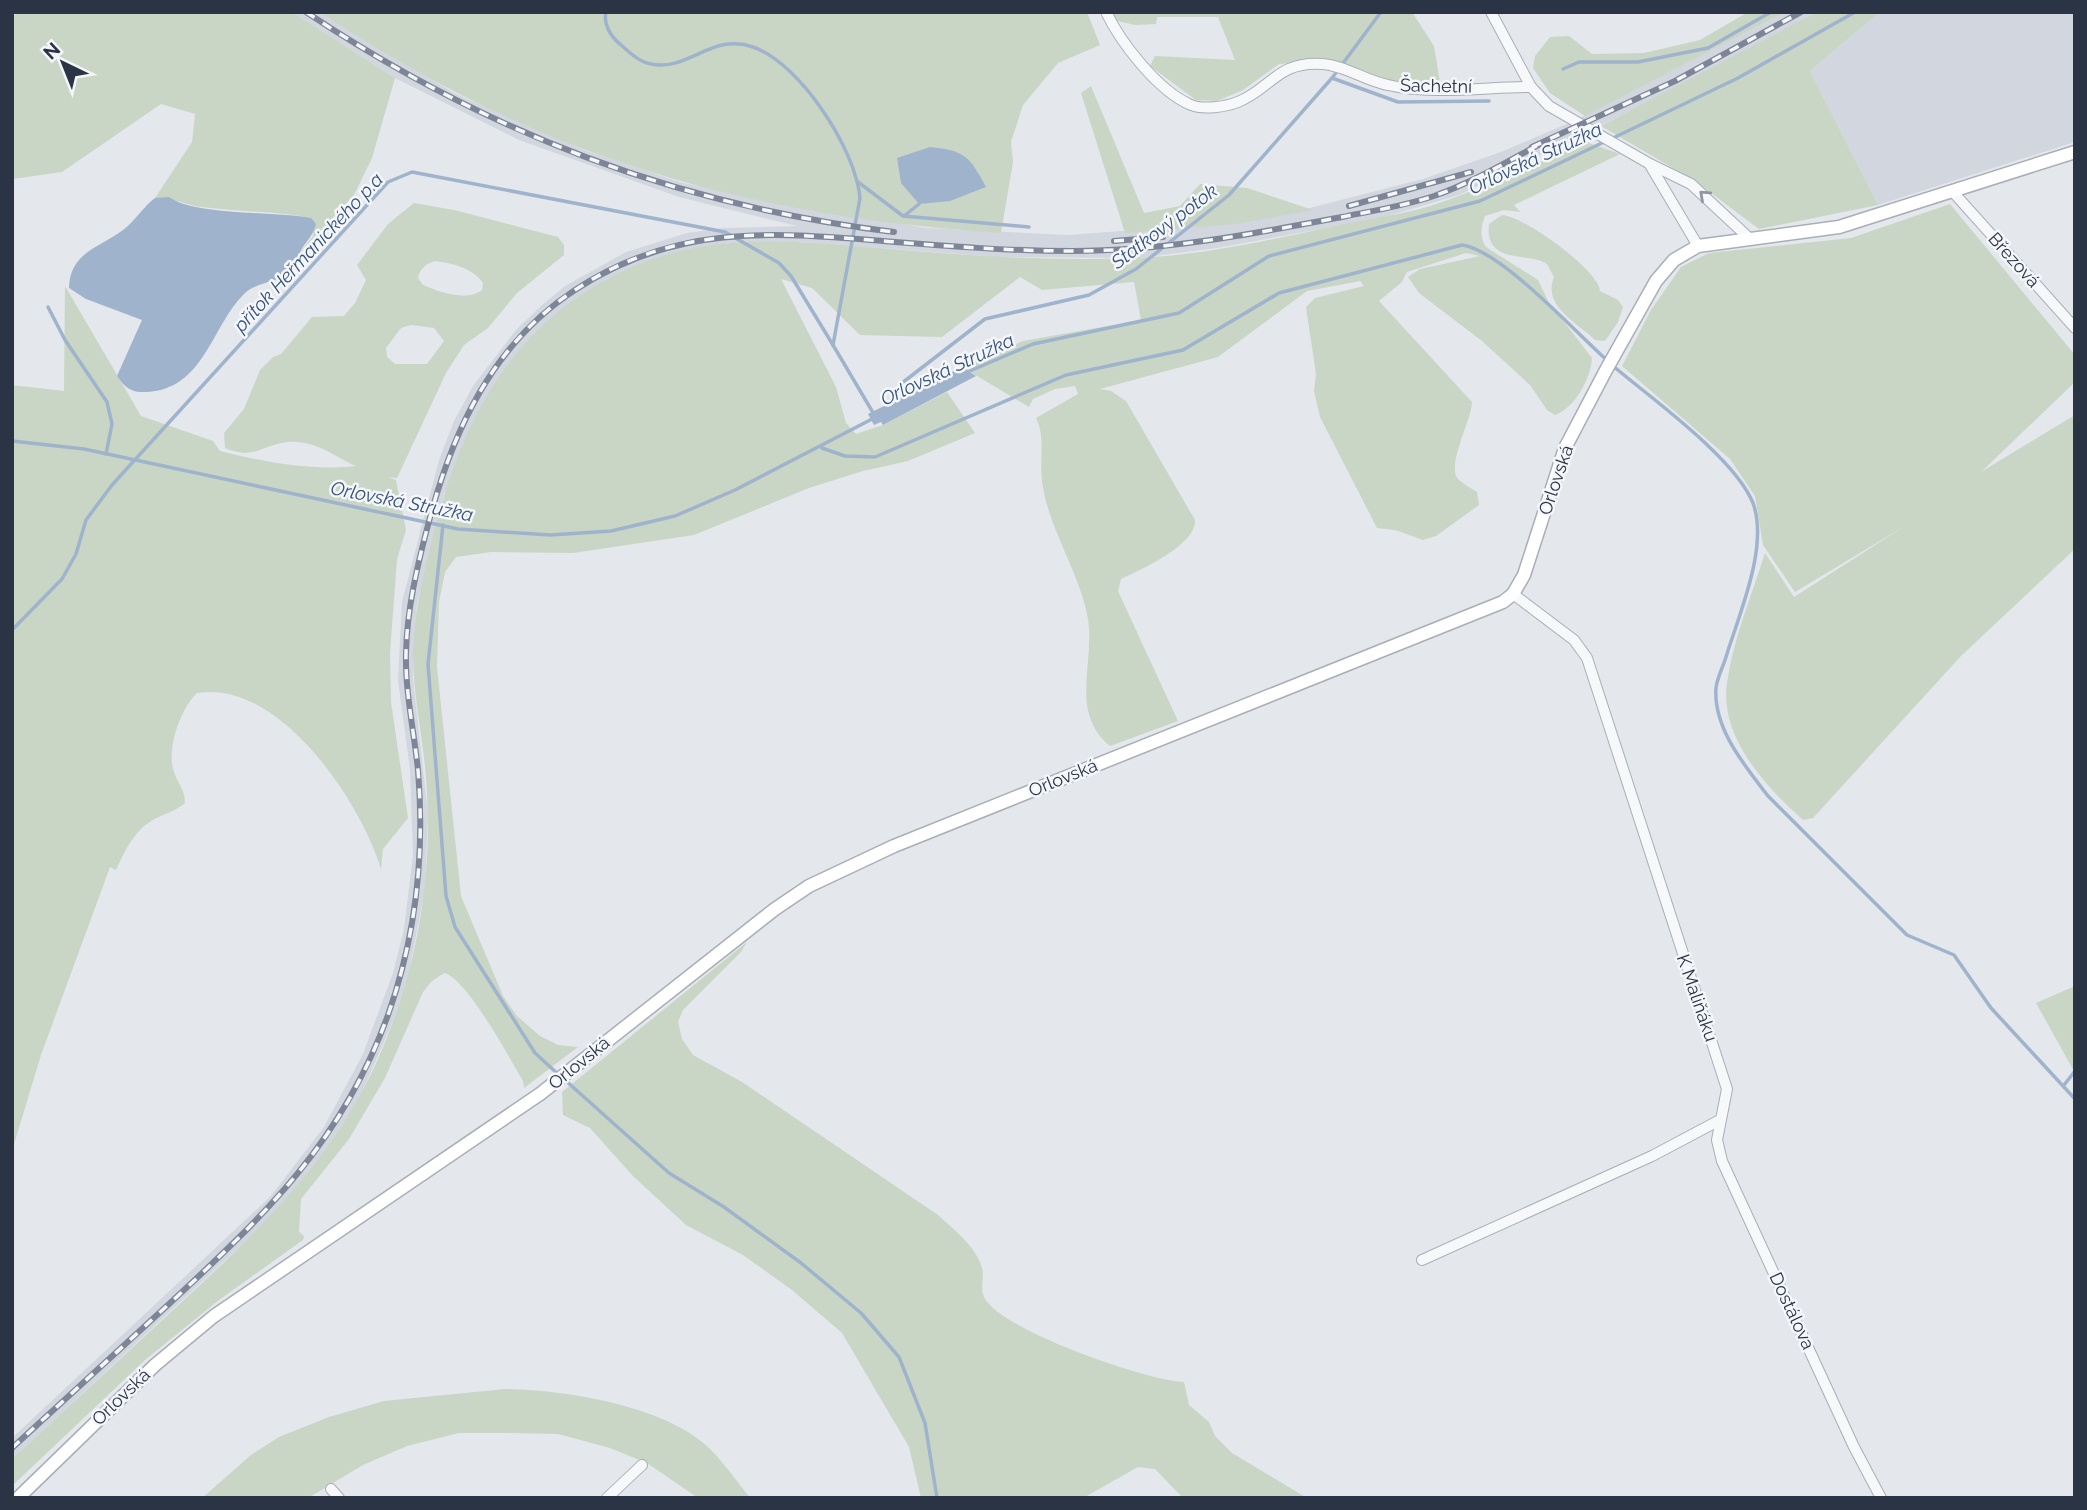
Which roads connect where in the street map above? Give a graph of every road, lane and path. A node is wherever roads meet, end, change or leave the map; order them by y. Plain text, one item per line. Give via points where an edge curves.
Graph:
1 (1106, 12) edge
2 (1491, 12) edge
3 (1531, 87) junction
4 (2075, 152) edge
5 (1650, 164) junction
6 (1953, 192) junction
7 (1749, 238) junction
8 (1698, 246) junction
9 (2075, 328) edge
10 (1513, 594) junction
11 (1718, 1121) junction
12 (1422, 1259) dead end
13 (642, 1465) dead end
14 (331, 1489) dead end
15 (18, 1498) edge
16 (339, 1498) edge
17 (607, 1498) edge
18 (1881, 1498) edge

1 - 3 street, Šachetní via 1129,50 1166,89 1192,106 1239,102 1282,71 1324,64 1408,88
2 - 3 street
3 - 5 street via 1561,115
4 - 6 main road, Orlovská
7 -> 5 street via 1691,184
5 - 8 street
6 - 7 main road, Orlovská via 1839,227
6 - 9 street, Březová
7 - 8 main road, Orlovská
8 - 10 main road, Orlovská via 1663,272 1606,370 1561,458 1533,552
10 - 11 street, K Maliňáku via 1574,640 1587,658 1727,1089
10 - 15 main road, Orlovská via 1476,615 1100,763 809,886 741,933 569,1073 214,1316 146,1373
11 - 12 street via 1652,1156
11 - 18 street, Dostálova via 1722,1161
13 - 17 street
14 - 16 street

